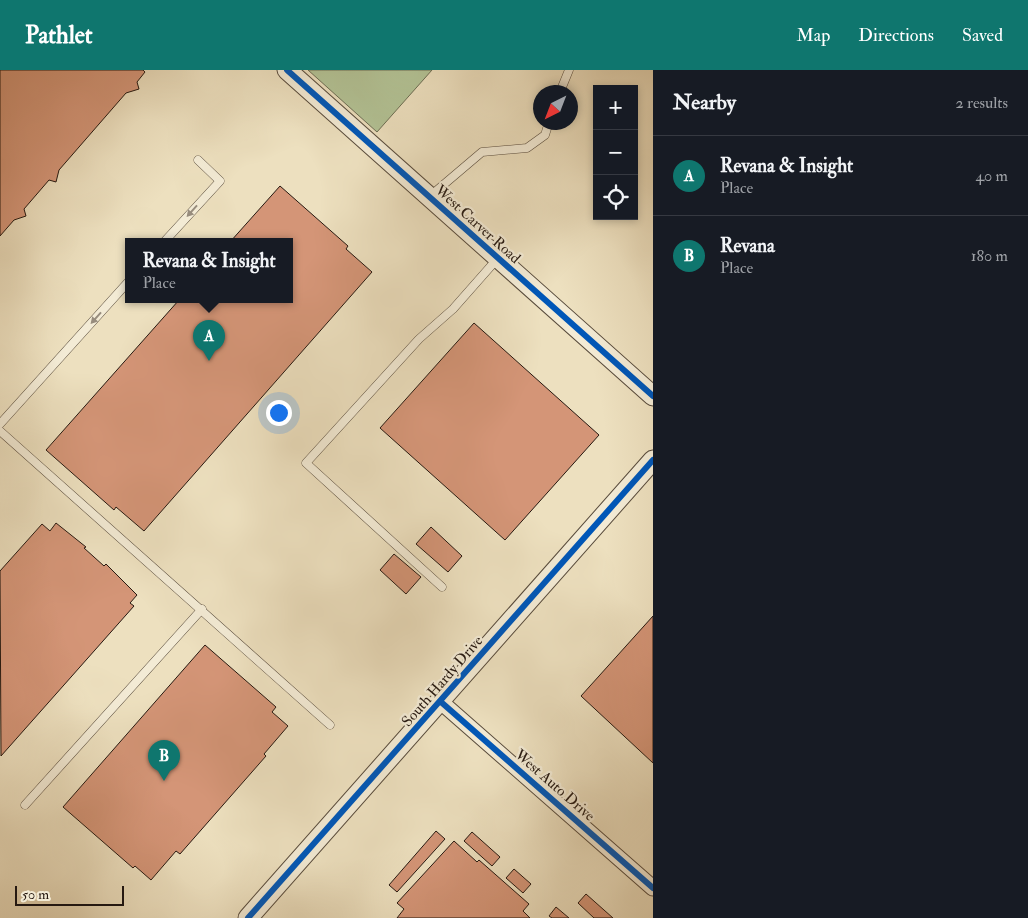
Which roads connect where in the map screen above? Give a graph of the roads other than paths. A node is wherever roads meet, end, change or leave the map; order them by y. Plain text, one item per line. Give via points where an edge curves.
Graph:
1 (287, 70) edge
2 (569, 70) edge
3 (563, 85) edge
4 (547, 130) edge
5 (198, 160) dead end
6 (429, 197) junction
7 (168, 238) edge
8 (498, 258) junction
9 (125, 285) edge
10 (653, 396) edge
11 (0, 424) edge
12 (0, 432) edge
13 (653, 460) edge
14 (442, 587) dead end
15 (202, 609) junction
16 (441, 702) junction
17 (330, 724) dead end
18 (25, 805) dead end
19 (653, 888) edge
20 (248, 918) edge

1 - 6 street, West Carver Road
2 - 3 lane
4 - 6 lane via 527,148 482,152
5 -> 7 lane via 220,180
6 - 8 street, West Carver Road
8 - 10 street, West Carver Road
8 - 14 lane via 306,463
9 -> 11 lane
12 - 15 lane
13 - 16 street, South Hardy Drive
15 - 17 lane
15 - 18 lane
16 - 19 street, West Auto Drive
16 - 20 street, South Hardy Drive

